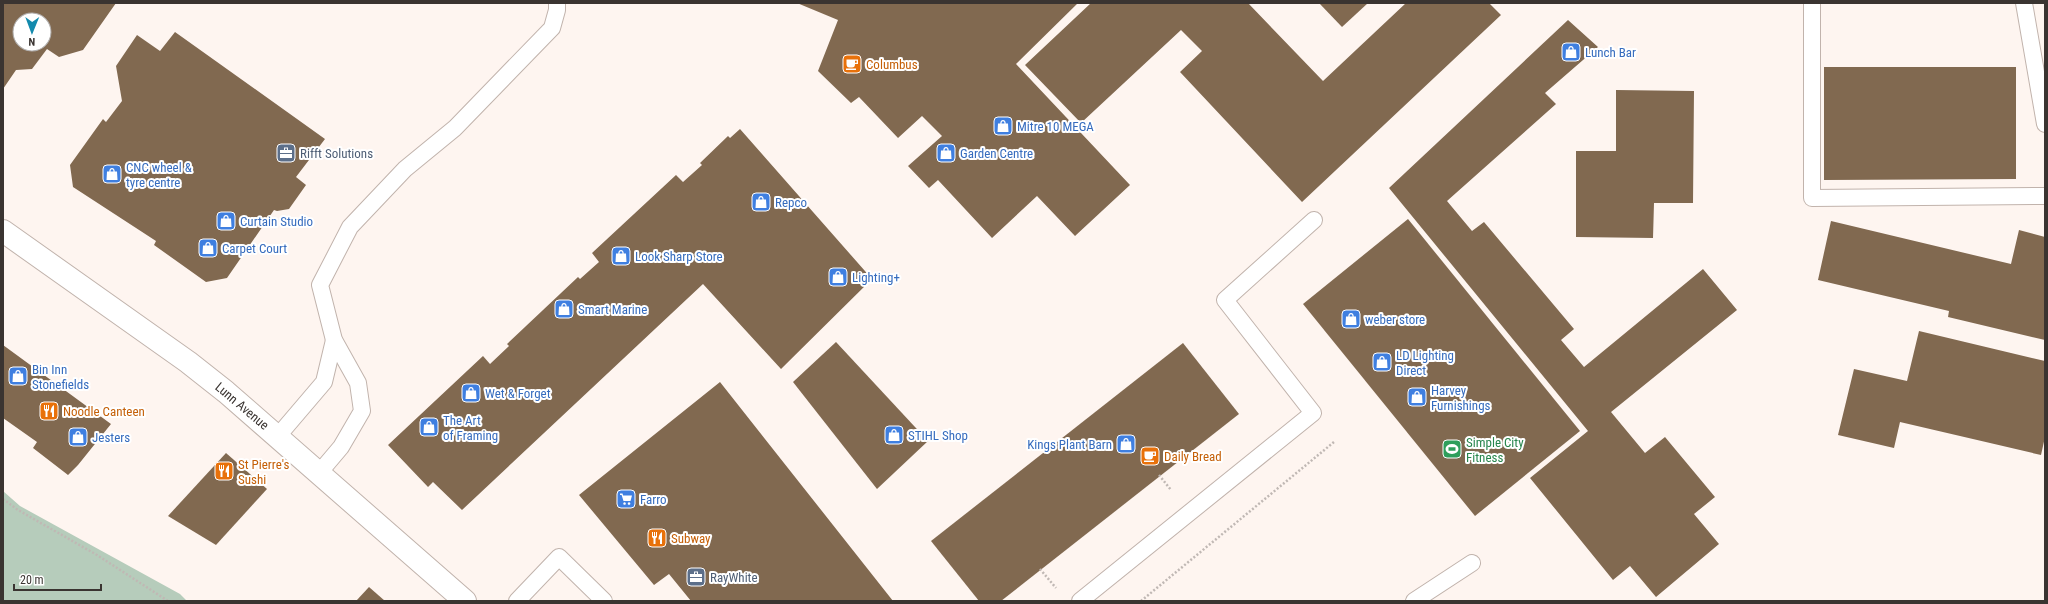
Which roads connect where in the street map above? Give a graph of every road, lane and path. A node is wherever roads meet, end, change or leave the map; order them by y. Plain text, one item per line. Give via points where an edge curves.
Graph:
1 (557, 3) edge
2 (1812, 3) edge
3 (2024, 3) edge
4 (2045, 124) edge
5 (2045, 196) edge
6 (1314, 220) dead end
7 (3, 231) edge
8 (334, 340) junction
9 (278, 436) junction
10 (1334, 442) dead end
11 (319, 473) junction
12 (1159, 475) dead end
13 (1171, 490) dead end
14 (3, 499) edge
15 (1472, 563) dead end
16 (1040, 569) dead end
17 (1056, 588) dead end
18 (168, 601) edge
19 (465, 601) edge
20 (517, 601) edge
21 (604, 601) edge
22 (1080, 601) edge
23 (1141, 601) edge
24 (1414, 601) edge

1 - 8 lane via 558,10 552,28 455,128 405,169 350,228 320,286
2 - 5 lane via 1812,198
3 - 4 lane
6 - 22 lane via 1225,300 1313,413
7 - 9 main road, Lunn Avenue via 188,362
8 - 9 lane via 324,382
8 - 11 lane via 358,383 362,411 341,447
9 - 11 main road, Lunn Avenue
10 - 23 path
11 - 19 main road, Lunn Avenue
12 - 13 path
14 - 18 path
15 - 24 lane
16 - 17 path
20 - 21 lane via 559,557

